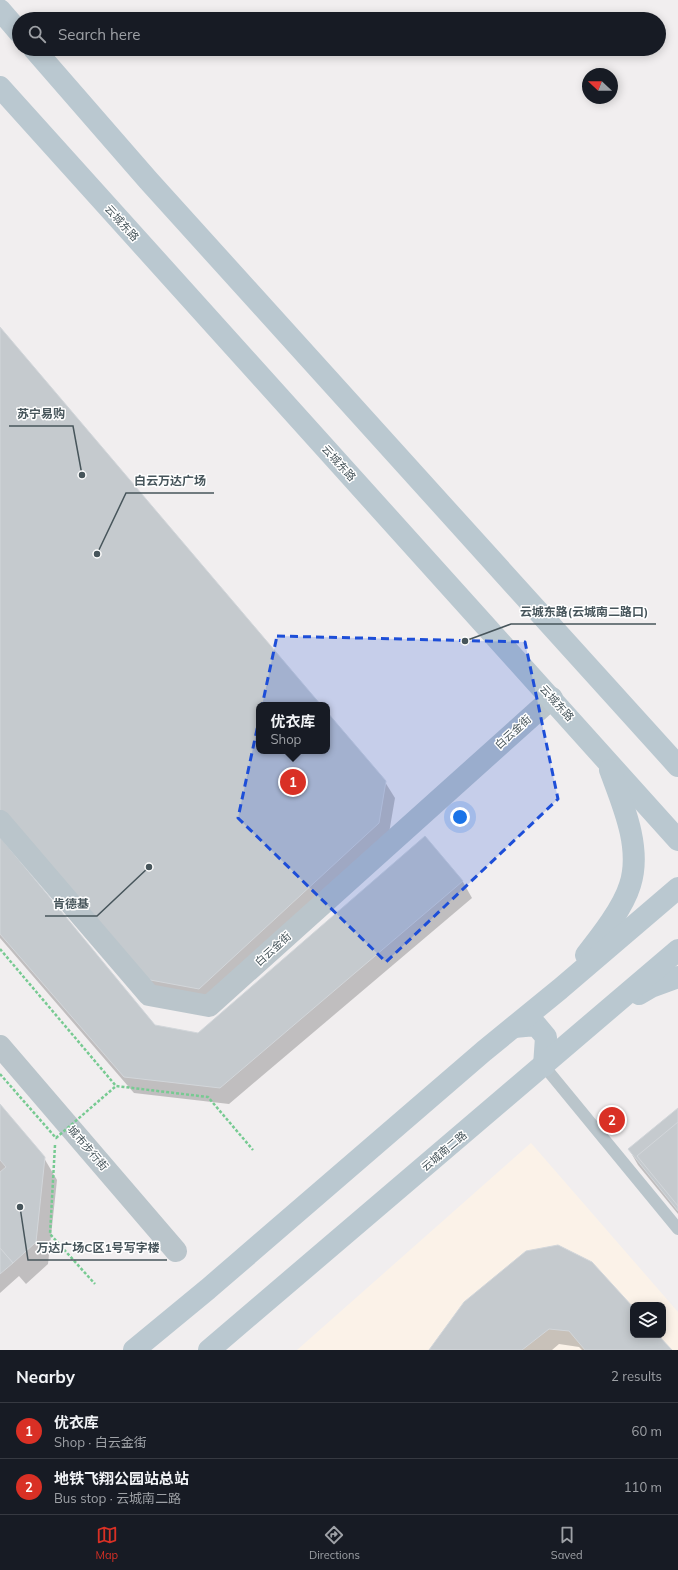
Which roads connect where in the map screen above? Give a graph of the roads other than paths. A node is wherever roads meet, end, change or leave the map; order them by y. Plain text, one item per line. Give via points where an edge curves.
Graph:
1 (0, 10) edge
2 (12, 24) edge
3 (40, 56) edge
4 (0, 86) edge
5 (552, 698) junction
6 (606, 759) junction
7 (678, 766) edge
8 (0, 821) edge
9 (678, 840) edge
10 (678, 888) edge
11 (678, 950) edge
12 (678, 977) edge
13 (560, 989) junction
14 (591, 1025) junction
15 (514, 1027) junction
16 (0, 1046) edge
17 (544, 1066) junction
18 (678, 1229) edge
19 (176, 1251) dead end
20 (134, 1350) edge
21 (209, 1350) edge

1 - 2 main road
3 - 7 main road via 148,180
4 - 5 main road, 云城东路 via 178,287
5 - 6 main road, 云城东路
5 - 8 street, 白云金街 via 209,1006 148,995
6 - 9 main road, 云城东路
6 - 13 main road via 629,820 633,854 630,886 601,935
10 - 13 main road
11 - 14 main road, 云城南二路
12 - 14 main road via 651,986
13 - 15 main road
14 - 17 main road, 云城南二路
15 - 17 main road via 536,1025 546,1037
15 - 20 main road
16 - 19 street, 城市步行街
17 - 18 lane
17 - 21 main road, 云城南二路

